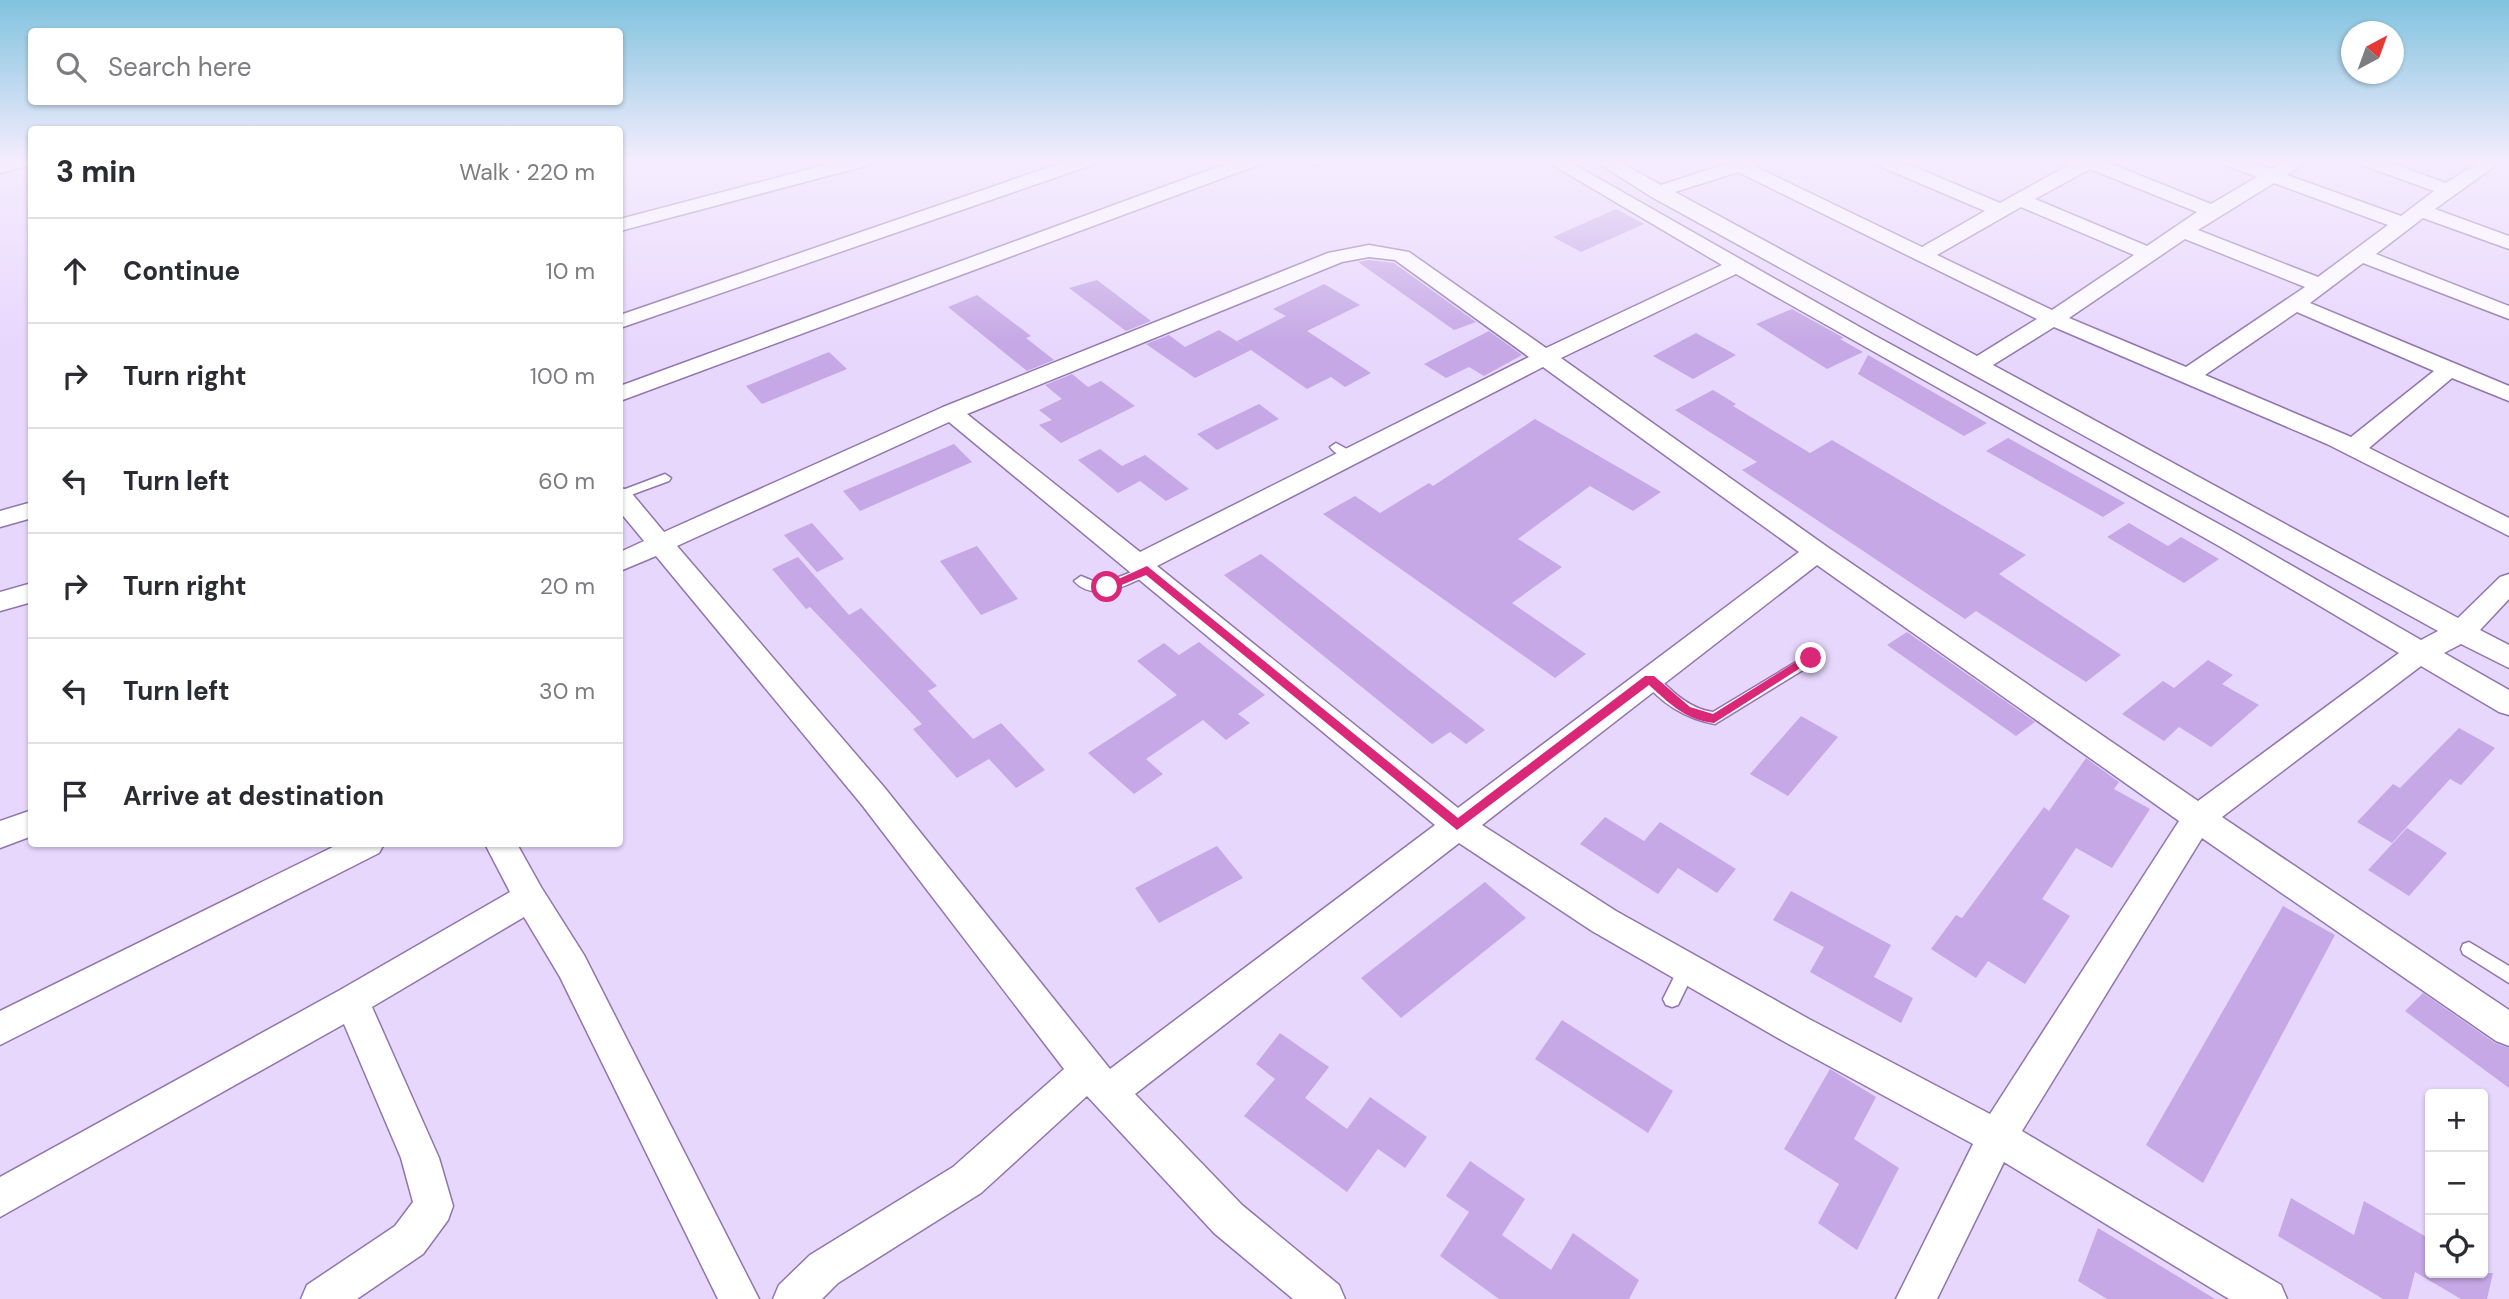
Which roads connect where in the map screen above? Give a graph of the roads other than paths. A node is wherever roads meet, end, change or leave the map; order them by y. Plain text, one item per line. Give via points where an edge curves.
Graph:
1 (910, 222) edge
2 (1087, 222) edge
3 (1660, 222) edge
4 (1711, 222) edge
5 (1857, 222) edge
6 (1980, 222) edge
7 (2073, 222) edge
8 (2197, 222) edge
9 (2397, 222) edge
10 (2406, 222) edge
11 (2451, 222) edge
12 (2403, 224) junction
13 (2183, 231) junction
14 (2509, 243) edge
15 (2148, 254) junction
16 (2360, 255) junction
17 (1920, 256) junction
18 (1737, 266) junction
19 (2319, 285) junction
20 (2295, 304) junction
21 (2509, 313) edge
22 (2053, 319) junction
23 (623, 321) edge
24 (1546, 357) junction
25 (1975, 366) junction
26 (2450, 369) junction
27 (2190, 375) junction
28 (623, 393) edge
29 (2509, 394) edge
30 (951, 412) junction
31 (2332, 439) junction
32 (665, 478) dead end
33 (623, 495) edge
34 (623, 500) edge
35 (28, 511) edge
36 (0, 519) edge
37 (2509, 528) edge
38 (658, 543) junction
39 (1817, 552) junction
40 (623, 560) edge
41 (1143, 567) junction
42 (1081, 580) dead end
43 (2509, 583) edge
44 (28, 593) edge
45 (0, 601) edge
46 (2461, 632) junction
47 (2419, 653) junction
48 (1811, 658) dead end
49 (2509, 658) edge
50 (1650, 679) junction
51 (2509, 704) edge
52 (2198, 818) junction
53 (28, 824) edge
54 (1457, 825) junction
55 (0, 835) edge
56 (362, 847) edge
57 (503, 847) edge
58 (529, 897) junction
59 (2469, 949) dead end
60 (1687, 968) junction
61 (2509, 975) edge
62 (1672, 999) dead end
63 (352, 1001) junction
64 (0, 1029) edge
65 (2509, 1030) edge
66 (1098, 1081) junction
67 (1997, 1137) junction
68 (0, 1198) edge
69 (321, 1299) edge
70 (739, 1299) edge
71 (793, 1299) edge
72 (1325, 1299) edge
73 (1916, 1299) edge
74 (2267, 1299) edge

1 - 23 street
2 - 28 street
3 - 18 street
4 - 25 street
5 - 17 street
6 - 17 street
7 - 15 street
8 - 13 street
9 - 12 street
10 - 12 street
11 - 14 street
12 - 16 street
13 - 15 street
13 - 19 street
15 - 22 street
16 - 19 street
16 - 21 street
17 - 22 street
18 - 24 street
18 - 47 street via 2228,540
19 - 20 street
20 - 26 street
20 - 27 street
22 - 25 street
22 - 27 street
24 - 30 street via 1402,256 1361,250
24 - 39 street
24 - 41 street via 1343,452
25 - 46 street
26 - 29 street
26 - 31 street via 2360,443 2349,445
27 - 31 street
30 - 38 street
30 - 41 street
31 - 37 street
32 - 33 lane
34 - 38 street
35 - 36 street
38 - 40 street
38 - 66 street via 873,796
39 - 50 street
39 - 52 street
41 - 42 lane via 1107,587
41 - 54 street
43 - 46 street
44 - 45 street
46 - 47 street
46 - 49 street
47 - 51 street
47 - 52 street
48 - 50 lane via 1714,718 1686,710
50 - 54 street
52 - 65 street
52 - 67 street
53 - 55 street
54 - 60 street via 1604,921
54 - 66 street
56 - 64 street
57 - 58 street
58 - 63 street
58 - 70 street via 572,966
59 - 61 lane
60 - 62 lane
60 - 67 street
63 - 68 street
63 - 69 street via 420,1158 434,1206 409,1240
66 - 71 street via 967,1180 824,1269
66 - 72 street via 1228,1219
67 - 73 street
67 - 74 street

